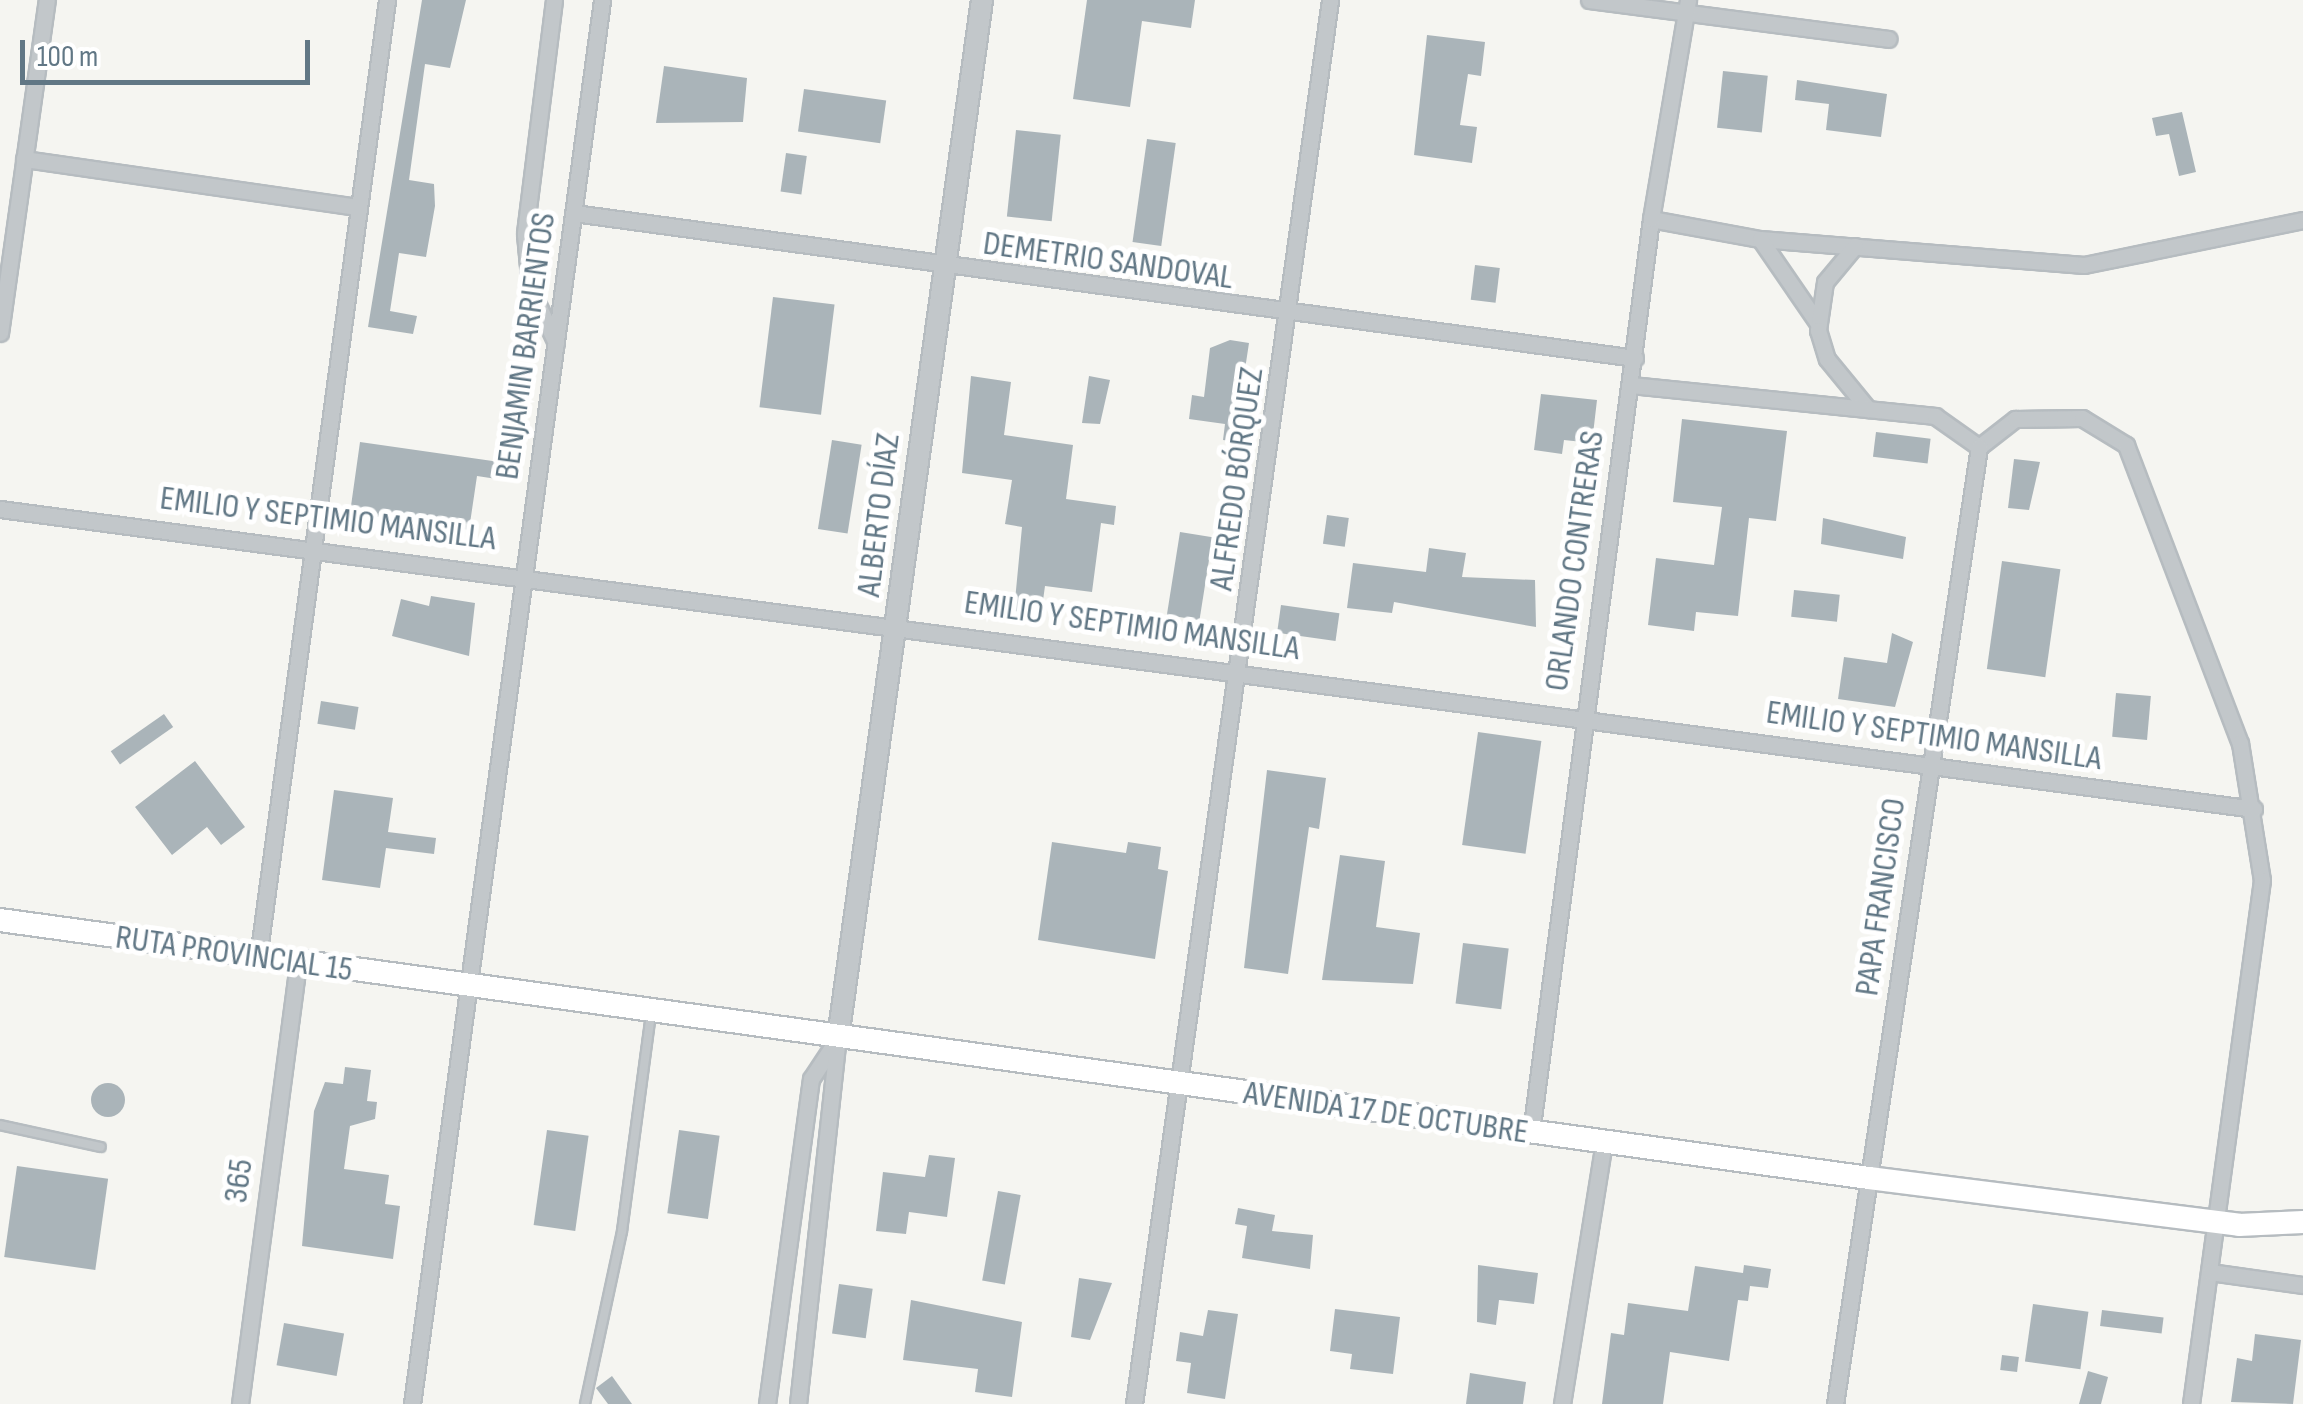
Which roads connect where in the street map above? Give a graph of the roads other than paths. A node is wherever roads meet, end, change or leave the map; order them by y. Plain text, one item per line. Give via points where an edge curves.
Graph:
1 (47, 0) edge
2 (387, 0) edge
3 (554, 0) edge
4 (602, 0) edge
5 (612, 0) edge
6 (982, 0) edge
7 (1330, 0) edge
8 (1588, 0) edge
9 (1687, 6) edge
10 (1888, 39) dead end
11 (593, 69) junction
12 (24, 159) junction
13 (360, 207) junction
14 (574, 213) junction
15 (1650, 219) junction
16 (2303, 220) edge
17 (1760, 239) junction
18 (1854, 246) junction
19 (943, 268) junction
20 (1290, 317) junction
21 (1818, 324) junction
22 (0, 332) edge
23 (556, 344) junction
24 (1635, 358) junction
25 (1631, 385) junction
26 (1868, 409) junction
27 (1979, 447) junction
28 (0, 509) edge
29 (314, 546) junction
30 (525, 573) junction
31 (898, 622) junction
32 (1242, 673) junction
33 (1583, 719) junction
34 (1930, 767) junction
35 (2254, 809) junction
36 (0, 920) edge
37 (258, 958) junction
38 (298, 965) junction
39 (469, 987) junction
40 (651, 1012) junction
41 (838, 1038) junction
42 (1182, 1085) junction
43 (0, 1125) edge
44 (1532, 1133) junction
45 (1604, 1144) junction
46 (101, 1148) dead end
47 (1869, 1178) junction
48 (2303, 1222) edge
49 (2218, 1223) junction
50 (2210, 1272) junction
51 (2303, 1285) edge
52 (240, 1404) edge
53 (412, 1404) edge
54 (584, 1404) edge
55 (767, 1404) edge
56 (798, 1404) edge
57 (1134, 1404) edge
58 (1562, 1404) edge
59 (1835, 1404) edge
60 (2192, 1404) edge

1 - 12 street
2 - 13 street
3 - 23 street via 526,234 530,288
4 - 11 street, BENJAMIN BARRIENTOS
5 - 11 street, BENJAMIN BARRIENTOS
6 - 19 street, ALBERTO DÍAZ
7 - 20 street, ALFREDO BÓRQUEZ
8 - 9 street
9 - 10 street
9 - 15 street, ORLANDO CONTRERAS
11 - 14 street, BENJAMIN BARRIENTOS
12 - 13 street
12 - 22 street
13 - 29 street
14 - 19 street, DEMETRIO SANDOVAL
14 - 23 street, BENJAMIN BARRIENTOS
15 - 17 street
15 - 24 street, ORLANDO CONTRERAS
16 - 18 street via 2112,264
17 - 18 street
17 - 21 street
18 - 21 street via 1825,282
19 - 20 street, DEMETRIO SANDOVAL
19 - 31 street, ALBERTO DÍAZ
20 - 24 street, DEMETRIO SANDOVAL
20 - 32 street, ALFREDO BÓRQUEZ
21 - 26 street via 1828,359
23 - 30 street, BENJAMIN BARRIENTOS
24 - 25 street, ORLANDO CONTRERAS
25 - 26 street
25 - 33 street, ORLANDO CONTRERAS
26 - 27 street via 1951,421
27 - 34 street, PAPA FRANCISCO
27 - 35 street via 2015,418 2082,418 2126,445 2240,743
28 - 29 street, EMILIO Y SEPTIMIO MANSILLA
29 - 30 street, EMILIO Y SEPTIMIO MANSILLA
29 - 37 street
30 - 31 street, EMILIO Y SEPTIMIO MANSILLA
30 - 39 street, BENJAMIN BARRIENTOS
31 - 32 street, EMILIO Y SEPTIMIO MANSILLA
31 - 41 street, ALBERTO DÍAZ
32 - 33 street, EMILIO Y SEPTIMIO MANSILLA
32 - 42 street, ALFREDO BÓRQUEZ
33 - 34 street, EMILIO Y SEPTIMIO MANSILLA
33 - 44 street, ORLANDO CONTRERAS
34 - 35 street, EMILIO Y SEPTIMIO MANSILLA
34 - 47 street, PAPA FRANCISCO
35 - 49 street via 2262,880
36 - 37 main road, RUTA PROVINCIAL 15
37 - 38 main road, RUTA PROVINCIAL 15
38 - 39 main road, RUTA PROVINCIAL 15
38 - 52 street, 365
39 - 40 main road, AVENIDA 17 DE OCTUBRE
39 - 53 street, BENJAMIN BARRIENTOS
40 - 41 main road, AVENIDA 17 DE OCTUBRE
40 - 54 lane via 622,1231
41 - 42 main road, AVENIDA 17 DE OCTUBRE
41 - 55 street via 811,1079
41 - 56 street
42 - 44 main road, AVENIDA 17 DE OCTUBRE
42 - 57 street, ALFREDO BÓRQUEZ
43 - 46 lane
44 - 45 main road, AVENIDA 17 DE OCTUBRE
45 - 47 main road, AVENIDA 17 DE OCTUBRE
45 - 58 street
47 - 49 main road, AVENIDA 17 DE OCTUBRE
47 - 59 street, PAPA FRANCISCO
48 - 49 main road, AVENIDA 17 DE OCTUBRE
49 - 50 street
50 - 51 street
50 - 60 street

